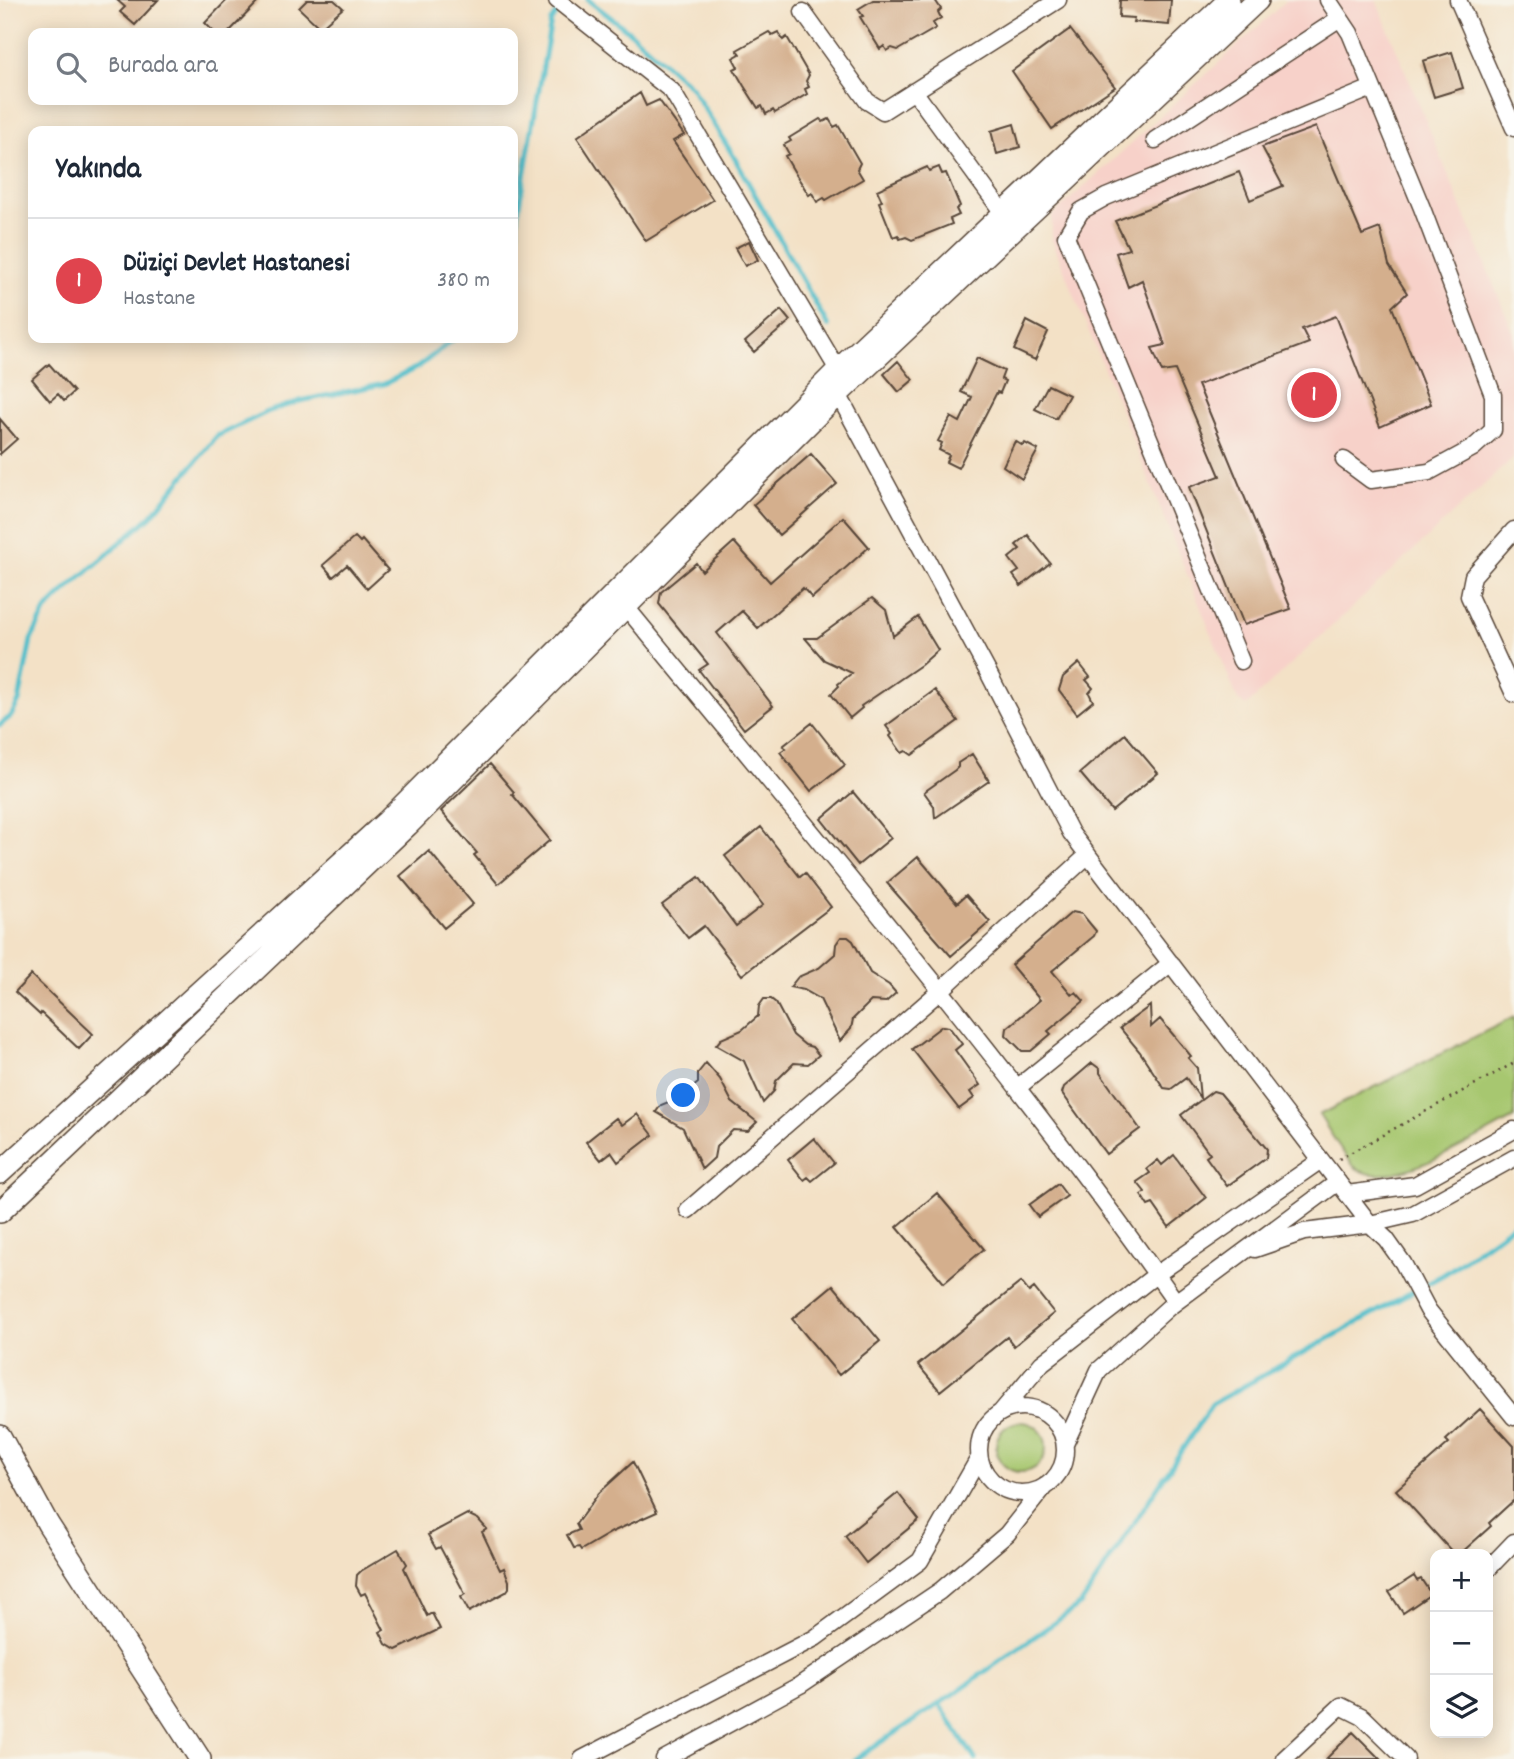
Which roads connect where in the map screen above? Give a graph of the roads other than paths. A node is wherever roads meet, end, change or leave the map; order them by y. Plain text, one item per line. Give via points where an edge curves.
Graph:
1 (1058, 0) edge
2 (1229, 0) edge
3 (1258, 0) edge
4 (1328, 0) edge
5 (1458, 0) edge
6 (563, 5) edge
7 (803, 12) dead end
8 (1340, 19) junction
9 (1373, 88) junction
10 (914, 91) junction
11 (1514, 128) edge
12 (1155, 140) dead end
13 (1003, 214) junction
14 (838, 370) junction
15 (838, 394) junction
16 (1344, 460) dead end
17 (1514, 530) edge
18 (626, 607) junction
19 (1241, 661) dead end
20 (1514, 694) edge
21 (1088, 855) junction
22 (1171, 963) junction
23 (940, 991) junction
24 (1017, 1088) junction
25 (1514, 1130) edge
26 (1514, 1158) edge
27 (1324, 1164) junction
28 (0, 1173) edge
29 (1343, 1188) junction
30 (688, 1210) dead end
31 (0, 1212) edge
32 (1370, 1224) junction
33 (1240, 1255) junction
34 (1157, 1275) junction
35 (1176, 1302) junction
36 (1001, 1412) junction
37 (1514, 1417) edge
38 (0, 1436) edge
39 (1065, 1444) junction
40 (979, 1458) junction
41 (1045, 1486) junction
42 (1514, 1542) edge
43 (1493, 1564) edge
44 (200, 1759) edge
45 (582, 1759) edge
46 (664, 1759) edge
47 (1284, 1759) edge
48 (1406, 1759) edge

1 - 10 street
2 - 13 main road
3 - 15 main road
4 - 8 street
5 - 11 street
6 - 14 street via 672,91
7 - 10 street via 867,101 883,111
8 - 9 street
8 - 12 street
9 - 16 street via 1493,395 1493,430 1473,448 1429,472 1371,480
9 - 19 street via 1106,197 1081,211 1066,236
10 - 13 street
13 - 14 main road
14 - 15 street
14 - 28 main road via 387,821
15 - 18 main road
15 - 21 street via 1071,832
17 - 20 street via 1473,576 1469,596
18 - 23 street
18 - 31 main road via 408,825
21 - 22 street
21 - 23 street
22 - 24 street
22 - 27 street
23 - 24 street
23 - 30 street
24 - 34 street
25 - 29 street via 1415,1185
26 - 32 street via 1413,1214
27 - 29 street
27 - 34 street
29 - 32 street
29 - 33 street
32 - 33 street via 1304,1232
32 - 37 street via 1403,1263 1429,1310
33 - 35 street
34 - 35 street
34 - 36 street via 1042,1363
35 - 39 street via 1099,1370
36 - 39 street via 1024,1406 1036,1409 1056,1423
36 - 40 street via 985,1427
38 - 44 main road via 48,1524
39 - 41 street via 1061,1467
40 - 41 street via 988,1478 1009,1491 1033,1492
40 - 45 street via 920,1560 815,1638
41 - 46 street via 1007,1534 940,1591 800,1685
42 - 43 street
47 - 48 street via 1341,1706 1363,1717

